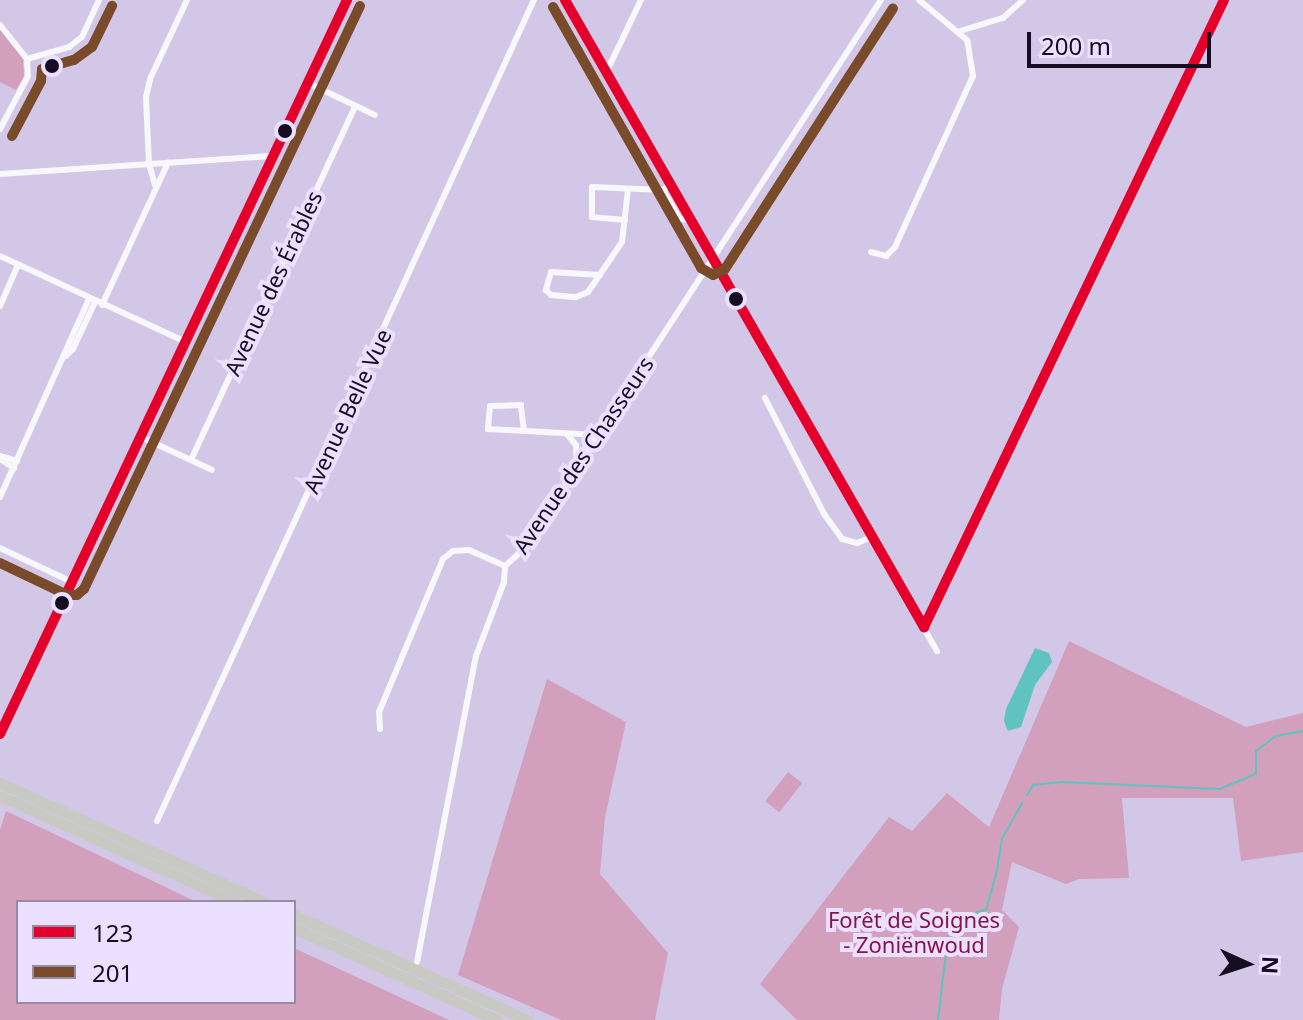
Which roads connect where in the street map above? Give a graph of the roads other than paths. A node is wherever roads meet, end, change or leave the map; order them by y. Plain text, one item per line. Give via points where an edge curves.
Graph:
1 (99, 0) edge
2 (187, 0) edge
3 (347, 0) edge
4 (534, 0) edge
5 (565, 0) edge
6 (641, 0) edge
7 (881, 0) edge
8 (919, 0) edge
9 (1023, 0) edge
10 (1224, 0) edge
11 (0, 25) edge
12 (960, 31) junction
13 (27, 59) junction
14 (606, 73) junction
15 (308, 83) junction
16 (355, 106) junction
17 (375, 115) dead end
18 (0, 129) edge
19 (274, 156) junction
20 (168, 163) junction
21 (149, 164) junction
22 (0, 174) edge
23 (155, 185) junction
24 (670, 185) junction
25 (628, 189) junction
26 (663, 190) junction
27 (625, 220) junction
28 (691, 220) junction
29 (871, 252) dead end
30 (0, 256) edge
31 (713, 261) junction
32 (18, 265) junction
33 (600, 275) junction
34 (95, 302) junction
35 (0, 306) edge
36 (186, 342) junction
37 (765, 398) dead end
38 (524, 431) junction
39 (567, 434) junction
40 (598, 435) junction
41 (141, 437) junction
42 (0, 458) edge
43 (191, 460) junction
44 (16, 464) junction
45 (577, 467) junction
46 (212, 470) dead end
47 (0, 497) edge
48 (874, 536) junction
49 (0, 548) edge
50 (505, 566) junction
51 (72, 582) junction
52 (924, 627) junction
53 (937, 651) dead end
54 (380, 729) dead end
55 (1, 733) edge
56 (0, 783) edge
57 (0, 796) edge
58 (157, 821) dead end
59 (232, 900) edge
60 (260, 900) edge
61 (296, 916) edge
62 (296, 929) edge
63 (417, 962) dead end
64 (498, 1020) edge
65 (528, 1020) edge

1 - 13 street via 82,37 69,47
2 - 21 street via 150,79
3 - 15 street
4 - 58 street, Avenue Belle Vue
5 - 14 street
6 - 14 street
7 - 31 street, Avenue des Chasseurs
8 - 12 street
9 - 12 street via 1003,18
10 - 52 street
11 - 13 street
12 - 29 street via 973,64 970,87 895,247 886,256
13 - 18 street via 28,76
14 - 24 street
15 - 16 street
15 - 19 street
16 - 17 street
16 - 43 street, Avenue des Érables
19 - 20 street
19 - 36 street
20 - 21 street
20 - 23 street
21 - 22 street
21 - 23 street
23 - 34 street
24 - 26 street
24 - 28 street
25 - 26 street
25 - 27 street
25 - 27 street via 596,185 590,190 592,217
26 - 28 street via 680,219
27 - 33 street via 622,242
28 - 31 street
30 - 32 street
31 - 40 street, Avenue des Chasseurs
31 - 48 street
32 - 34 street
32 - 35 street
33 - 33 street via 584,296 551,295 546,290 551,272
34 - 36 street
34 - 44 street
36 - 41 street
37 - 48 street via 842,539 857,543
38 - 38 street via 488,429 490,406 521,405
38 - 39 street
39 - 40 street
39 - 45 street via 576,445
40 - 45 street, Avenue des Chasseurs
41 - 43 street
41 - 51 street
42 - 44 street
43 - 46 street
44 - 47 street
45 - 50 street, Avenue des Chasseurs via 523,550
48 - 52 street
49 - 51 street
50 - 54 street via 469,550 453,551 443,559 379,712
50 - 63 street, Avenue des Chasseurs via 476,656
51 - 55 street
52 - 53 street
56 - 60 highway
57 - 59 highway
61 - 65 highway
62 - 64 highway

